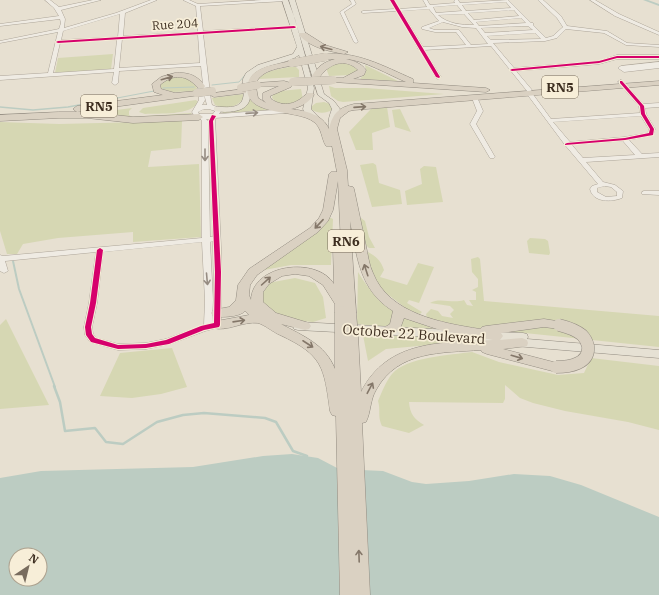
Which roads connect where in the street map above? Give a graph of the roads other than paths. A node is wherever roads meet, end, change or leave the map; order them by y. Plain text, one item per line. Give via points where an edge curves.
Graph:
1 (48, 0) edge
2 (99, 0) edge
3 (155, 0) edge
4 (185, 0) edge
5 (284, 0) edge
6 (292, 0) edge
7 (352, 0) edge
8 (392, 0) edge
9 (425, 0) edge
10 (540, 0) edge
11 (592, 0) edge
12 (482, 1) edge
13 (457, 2) edge
14 (198, 5) junction
15 (430, 7) junction
16 (58, 9) junction
17 (516, 9) junction
18 (398, 10) junction
19 (490, 10) junction
20 (123, 12) junction
21 (363, 12) dead end
22 (466, 12) junction
23 (435, 14) junction
24 (62, 17) junction
25 (523, 17) junction
26 (497, 19) junction
27 (472, 20) junction
28 (442, 21) junction
29 (531, 24) junction
30 (0, 25) edge
31 (294, 27) junction
32 (477, 27) junction
33 (565, 27) junction
34 (62, 29) junction
35 (538, 32) junction
36 (200, 33) junction
37 (303, 34) junction
38 (659, 34) edge
39 (483, 35) junction
40 (121, 38) junction
41 (546, 40) junction
42 (0, 42) edge
43 (58, 42) junction
44 (356, 42) dead end
45 (490, 44) junction
46 (300, 46) junction
47 (469, 46) junction
48 (659, 46) edge
49 (420, 49) junction
50 (659, 57) edge
51 (659, 65) edge
52 (203, 66) junction
53 (380, 67) junction
54 (116, 70) junction
55 (512, 70) junction
56 (50, 75) junction
57 (316, 76) junction
58 (0, 78) edge
59 (438, 78) dead end
60 (659, 79) edge
61 (335, 82) junction
62 (115, 83) dead end
63 (292, 84) junction
64 (623, 84) junction
65 (659, 84) edge
66 (435, 87) junction
67 (528, 92) junction
68 (196, 93) junction
69 (310, 96) junction
70 (475, 98) junction
71 (150, 104) junction
72 (659, 105) edge
73 (642, 106) junction
74 (214, 112) junction
75 (291, 112) junction
76 (199, 113) junction
77 (643, 114) junction
78 (0, 115) edge
79 (59, 115) junction
80 (0, 118) edge
81 (549, 121) junction
82 (320, 123) junction
83 (333, 129) junction
84 (625, 139) junction
85 (567, 144) junction
86 (659, 154) edge
87 (640, 156) junction
88 (492, 157) dead end
89 (580, 160) junction
90 (338, 172) junction
91 (600, 184) dead end
92 (644, 193) dead end
93 (659, 193) edge
94 (216, 239) junction
95 (206, 240) junction
96 (100, 250) junction
97 (0, 258) edge
98 (2, 269) edge
99 (375, 287) junction
100 (243, 296) junction
101 (233, 310) junction
102 (251, 310) junction
103 (399, 310) junction
104 (344, 312) junction
105 (262, 319) junction
106 (213, 320) junction
107 (305, 326) junction
108 (386, 332) junction
109 (497, 336) junction
110 (465, 341) junction
111 (522, 343) joint
112 (659, 348) edge
113 (659, 354) edge
114 (350, 457) junction
115 (349, 595) edge
116 (361, 595) edge

1 - 16 street
2 - 16 street
3 - 20 street
4 - 14 street
5 - 14 street
5 - 31 main road
6 - 37 main road
7 - 44 street via 354,4 342,12
8 - 18 street
9 - 15 street
10 - 33 street via 558,16
11 - 38 street via 617,15
12 - 13 street
12 - 17 street via 507,1
12 - 19 street
13 - 15 street
13 - 22 street
14 - 36 street
15 - 18 street
15 - 23 street
16 - 24 street
17 - 19 street
17 - 25 street
18 - 21 street
18 - 49 street
19 - 22 street
19 - 26 street
20 - 34 street
20 - 40 street
22 - 23 street
22 - 27 street
23 - 28 street
24 - 30 street
24 - 34 street
25 - 26 street
25 - 29 street
26 - 27 street
27 - 32 street
28 - 32 street
28 - 47 street via 424,28 435,32 457,31
29 - 32 street
29 - 35 street
31 - 36 street, Rue 204
31 - 46 main road
32 - 39 street
33 - 41 street via 555,37
33 - 48 street via 605,32 631,46
34 - 42 street
34 - 43 street
35 - 39 street
35 - 41 street
36 - 40 street, Rue 204
36 - 52 street
53 -> 37 highway via 359,56 320,46
37 - 57 main road
39 - 45 street
40 - 43 street, Rue 204
40 - 54 street
41 - 45 street
43 - 56 street
45 - 47 street
45 - 55 street
46 - 69 main road via 311,88
46 - 74 main road via 296,55 261,67 248,76 247,98 242,105
47 - 49 street
49 - 59 street
50 - 55 street via 617,58
51 - 51 street via 624,70 621,68
52 - 54 street
52 - 68 street
52 - 74 street via 209,104
53 - 66 highway via 409,81
53 - 75 highway, bridge via 353,58 325,57 292,63 254,76 251,82 252,95 257,102
54 - 56 street
54 - 62 street
55 - 67 street
56 - 58 street
57 - 61 highway via 322,66 333,62 348,62 362,70 357,76
57 - 83 main road via 321,95 332,102 336,109 332,119
60 - 64 highway, RN5
61 - 63 highway, RN5
61 - 66 highway, RN5
61 - 67 highway, RN5 via 491,94
63 - 68 highway, RN5
63 - 69 highway via 266,95 267,100 280,106 293,106 304,102
64 - 65 highway, RN5
64 - 67 highway, RN5
64 - 73 street
66 - 67 highway, RN5
67 - 70 highway
67 - 81 street
68 - 71 highway, RN5
68 - 76 street via 202,100
68 - 78 highway, RN5 via 63,111
69 - 82 main road via 308,112
83 -> 70 highway via 336,117 346,109 354,107
70 - 88 street via 480,111 473,124
71 - 76 highway via 132,112 140,116
71 - 79 highway, RN5
72 - 73 street
73 - 77 street
74 -> 75 street
74 - 76 street
74 - 76 street via 205,107
74 - 94 street via 211,121
75 - 82 highway via 306,115
76 - 79 highway via 133,120
76 -> 95 street via 205,121
77 - 81 street
77 - 84 street via 652,130 651,134
79 - 80 highway, RN5
81 - 85 street
82 - 90 highway, RN6
83 - 90 highway, RN6
84 - 85 street
84 - 87 street
85 - 89 street
86 - 87 street
87 - 89 street
89 - 91 street
99 -> 90 highway via 368,277 364,262 347,175
90 -> 100 highway via 324,219 314,230 254,272 244,286
90 - 104 highway, RN6
92 - 93 street
94 - 95 street
94 - 106 street via 218,272
95 - 96 street
95 -> 106 street
96 - 97 street
96 - 106 street via 88,327 93,340 118,347 146,346 167,342
97 - 98 street
99 - 103 highway
110 -> 99 highway, bridge via 556,368 576,365 588,354 588,344 572,329 544,324 479,330 455,326 429,320 409,311
100 - 101 highway via 242,301
100 - 102 highway
101 - 102 highway
101 - 106 highway
102 - 105 highway
103 - 108 highway via 396,326
103 - 109 highway via 440,326
107 -> 104 highway via 266,313 258,306 258,288 270,277 288,270 310,272 327,281 334,289
104 - 114 highway, RN6, bridge via 347,335
106 -> 105 highway
105 - 107 main road, October 22 Boulevard
105 -> 114 highway via 304,341 322,356 334,388
107 - 108 main road, October 22 Boulevard
108 - 110 main road, October 22 Boulevard
109 - 110 main road, October 22 Boulevard
109 - 112 main road, October 22 Boulevard via 566,339
110 - 111 highway
114 -> 110 highway via 361,410 377,375 389,365 414,352
111 - 113 main road
114 - 115 highway, RN6
116 -> 114 highway, RN6

